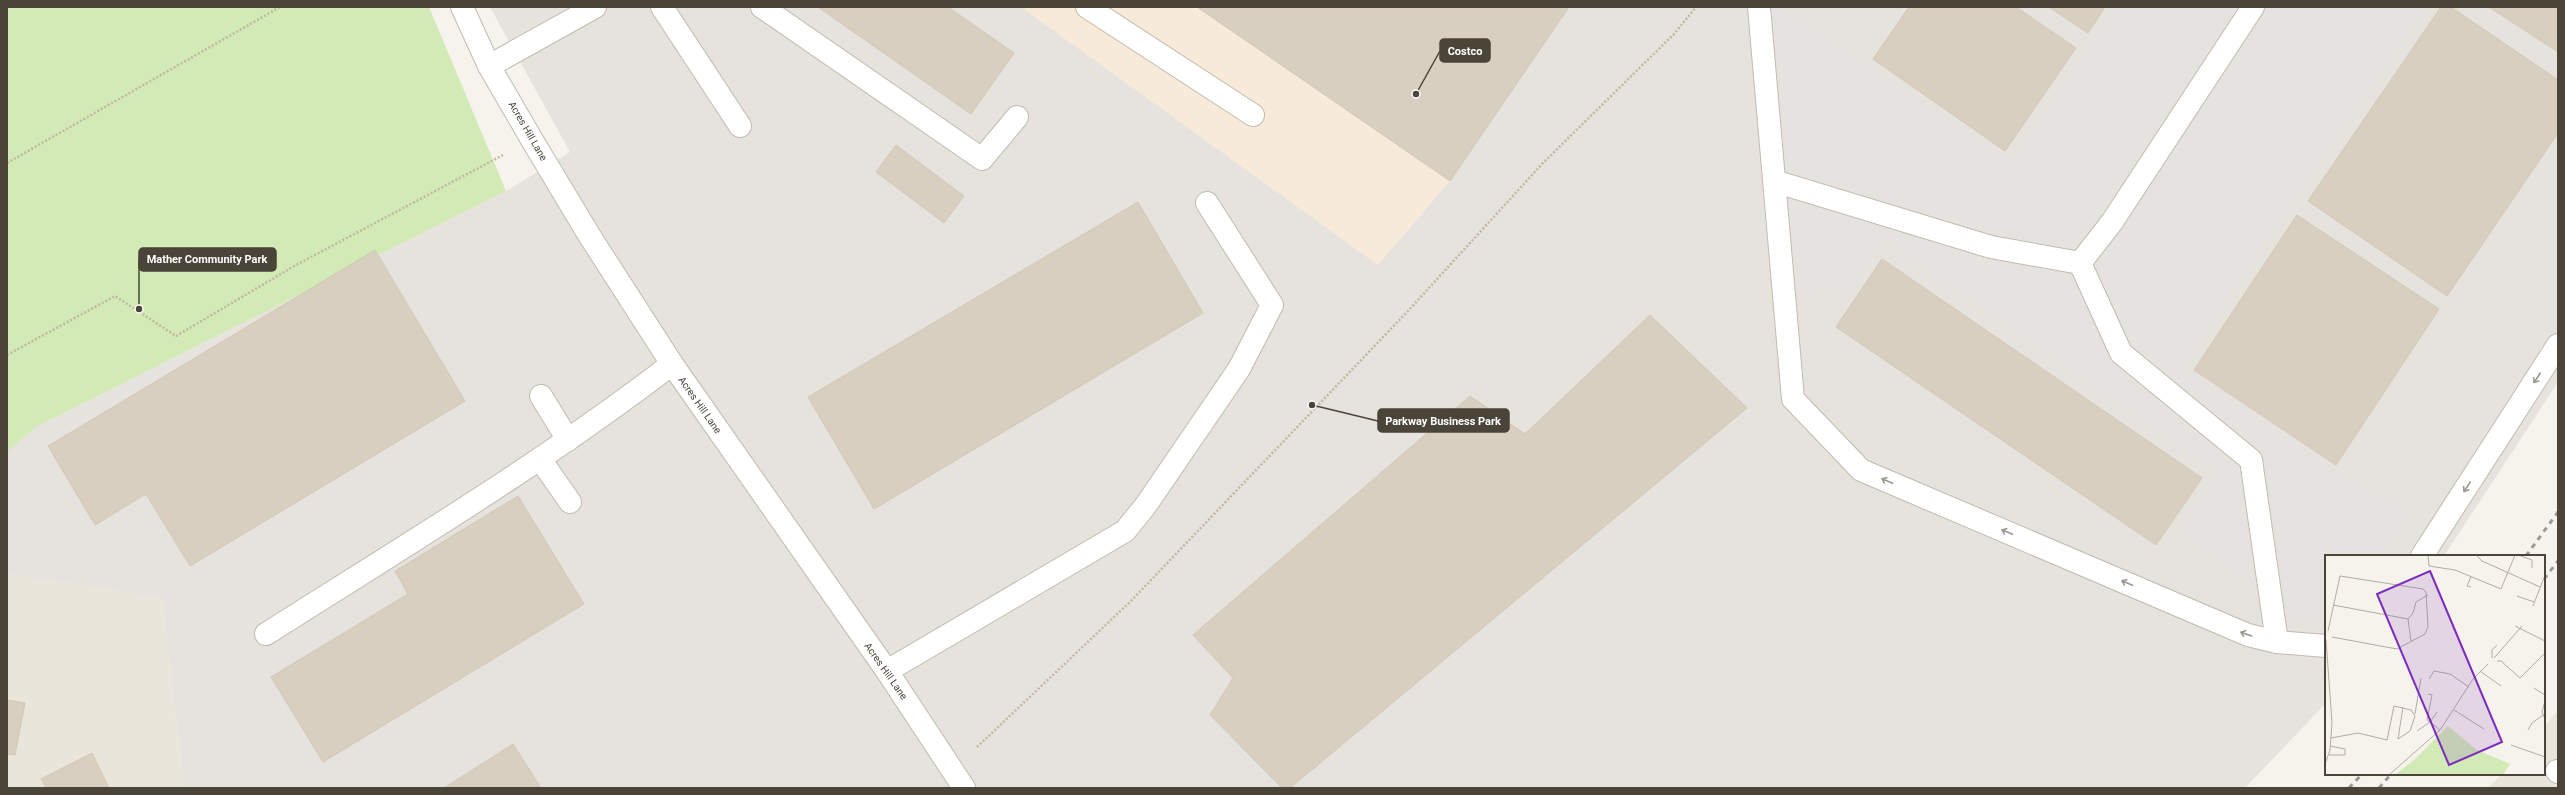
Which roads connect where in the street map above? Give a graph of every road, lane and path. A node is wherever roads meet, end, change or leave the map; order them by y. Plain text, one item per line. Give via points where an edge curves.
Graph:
1 (280, 7) edge
2 (462, 7) edge
3 (595, 7) edge
4 (662, 7) edge
5 (762, 7) edge
6 (1087, 7) edge
7 (1696, 7) edge
8 (1758, 7) edge
9 (2253, 7) edge
10 (489, 66) junction
11 (1253, 115) dead end
12 (1017, 117) dead end
13 (740, 126) dead end
14 (532, 140) junction
15 (7, 163) edge
16 (1774, 181) junction
17 (1207, 203) dead end
18 (2080, 263) junction
19 (2558, 345) edge
20 (7, 355) edge
21 (672, 364) junction
22 (540, 396) dead end
23 (568, 440) junction
24 (540, 459) junction
25 (570, 502) dead end
26 (2423, 555) edge
27 (266, 634) dead end
28 (2277, 642) junction
29 (2325, 646) edge
30 (887, 671) junction
31 (959, 779) edge

1 - 15 path
2 - 10 street, Acres Hill Lane
3 - 10 street
4 - 13 street
5 - 12 street via 982,159
6 - 11 street
7 - 31 path via 1674,34 1542,164 1408,311
8 - 16 street
9 - 18 street via 2112,222
10 - 14 street, Acres Hill Lane
14 - 20 path via 296,265 176,336 115,296
14 - 21 street, Acres Hill Lane via 589,235
16 - 18 street via 1991,247
28 -> 16 street via 2248,635 1861,470 1793,399
17 - 30 street via 1272,305 1239,369 1146,505 1125,531
18 - 28 street via 2121,353 2251,460
19 -> 26 street
21 - 23 street
21 - 30 street, Acres Hill Lane
22 - 23 street
23 - 24 street
24 - 25 street
24 - 27 street
28 - 29 street
30 - 31 street, Acres Hill Lane

